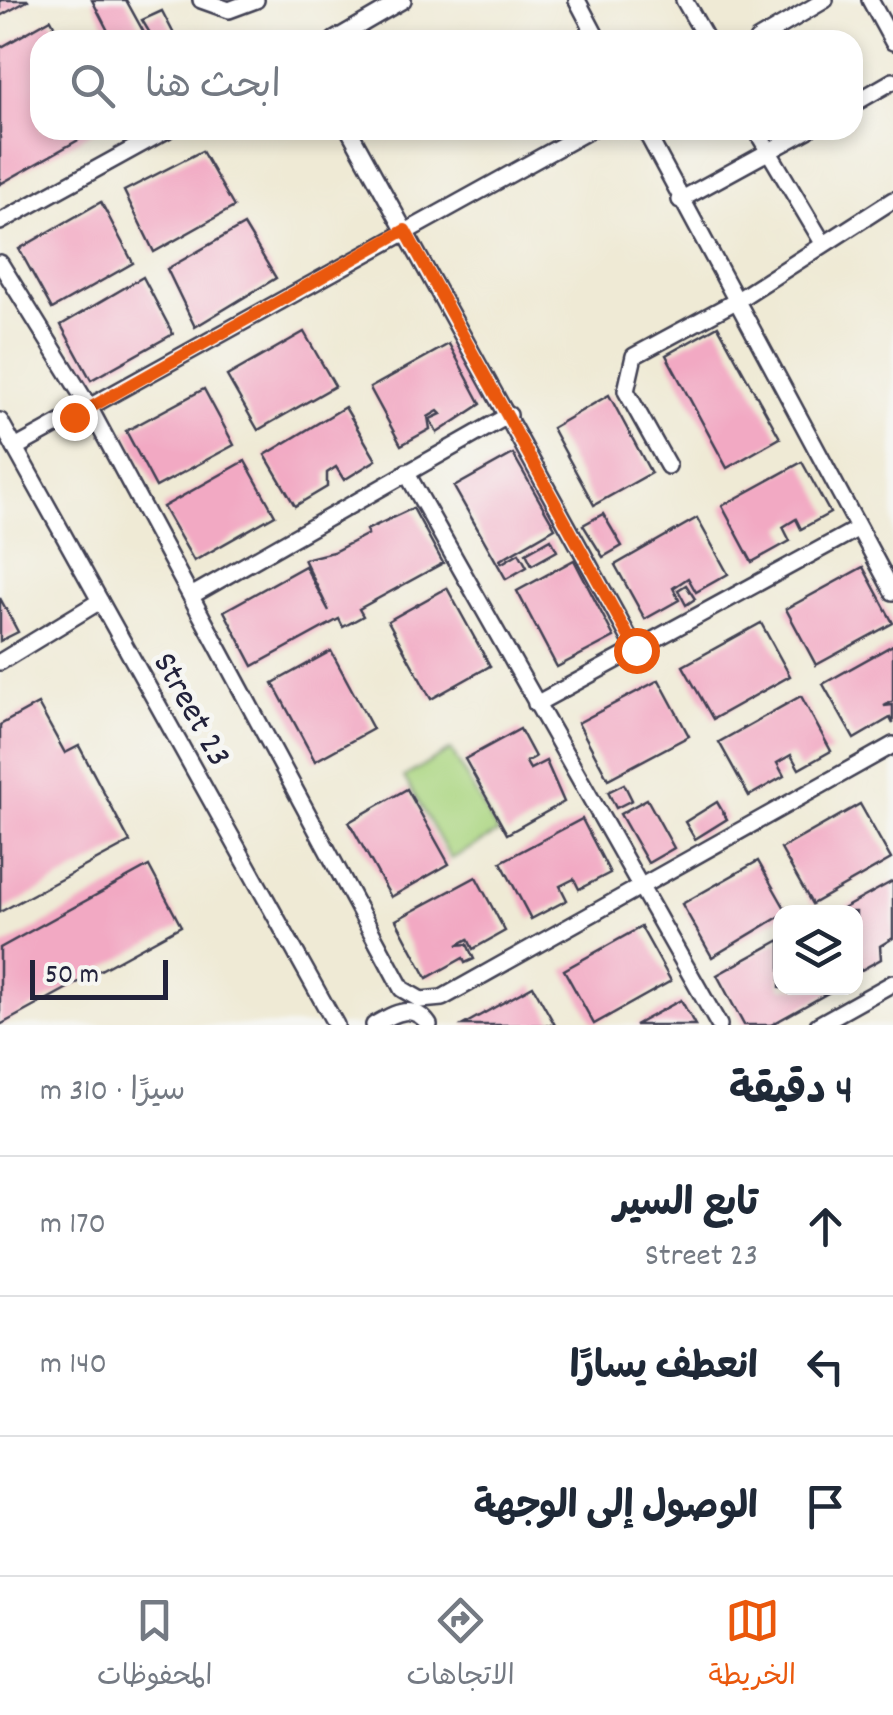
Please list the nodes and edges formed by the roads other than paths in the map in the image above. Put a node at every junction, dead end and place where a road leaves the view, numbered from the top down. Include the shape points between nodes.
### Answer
1 (201, 0) edge
2 (256, 0) edge
3 (404, 0) edge
4 (684, 0) edge
5 (825, 0) edge
6 (870, 0) edge
7 (580, 1) edge
8 (352, 30) edge
9 (593, 30) edge
10 (701, 30) edge
11 (774, 30) edge
12 (893, 42) edge
13 (893, 81) edge
14 (863, 98) edge
15 (150, 140) edge
16 (355, 140) edge
17 (572, 140) edge
18 (650, 140) edge
19 (761, 140) edge
20 (791, 140) edge
21 (768, 153) junction
22 (680, 200) junction
23 (893, 200) edge
24 (0, 222) edge
25 (405, 230) junction
26 (823, 243) junction
27 (0, 263) edge
28 (736, 300) junction
29 (89, 407) junction
30 (509, 415) junction
31 (0, 421) edge
32 (15, 448) junction
33 (668, 466) dead end
34 (406, 472) junction
35 (857, 528) junction
36 (893, 592) edge
37 (191, 596) junction
38 (100, 601) junction
39 (636, 650) junction
40 (0, 662) edge
41 (536, 704) junction
42 (893, 745) edge
43 (641, 888) junction
44 (893, 984) edge
45 (336, 1025) edge
46 (374, 1025) edge
47 (430, 1025) edge
48 (719, 1025) edge
49 (818, 1025) edge

1 - 2 street via 229,10
3 - 8 street
4 - 10 street
5 - 11 street
6 - 12 street
7 - 9 street
13 - 14 street
15 - 24 street
16 - 25 street
17 - 25 street
18 - 22 street
19 - 21 street
20 - 21 street
21 - 22 street
21 - 26 street
22 - 28 street
23 - 26 street
25 - 29 street
25 - 30 street
26 - 28 street
27 - 29 street
28 - 33 street via 634,356 628,366 626,391
28 - 35 street
29 - 32 street
29 - 37 street
30 - 34 street
30 - 39 street
31 - 32 street, Street 23
32 - 38 street, Street 23
34 - 37 street
34 - 41 street
35 - 36 street
35 - 39 street
37 - 43 street via 407,994 442,998
38 - 40 street
38 - 45 street, Street 23
39 - 41 street
41 - 43 street
42 - 43 street
43 - 48 street
44 - 49 street
46 - 47 street via 404,1010

